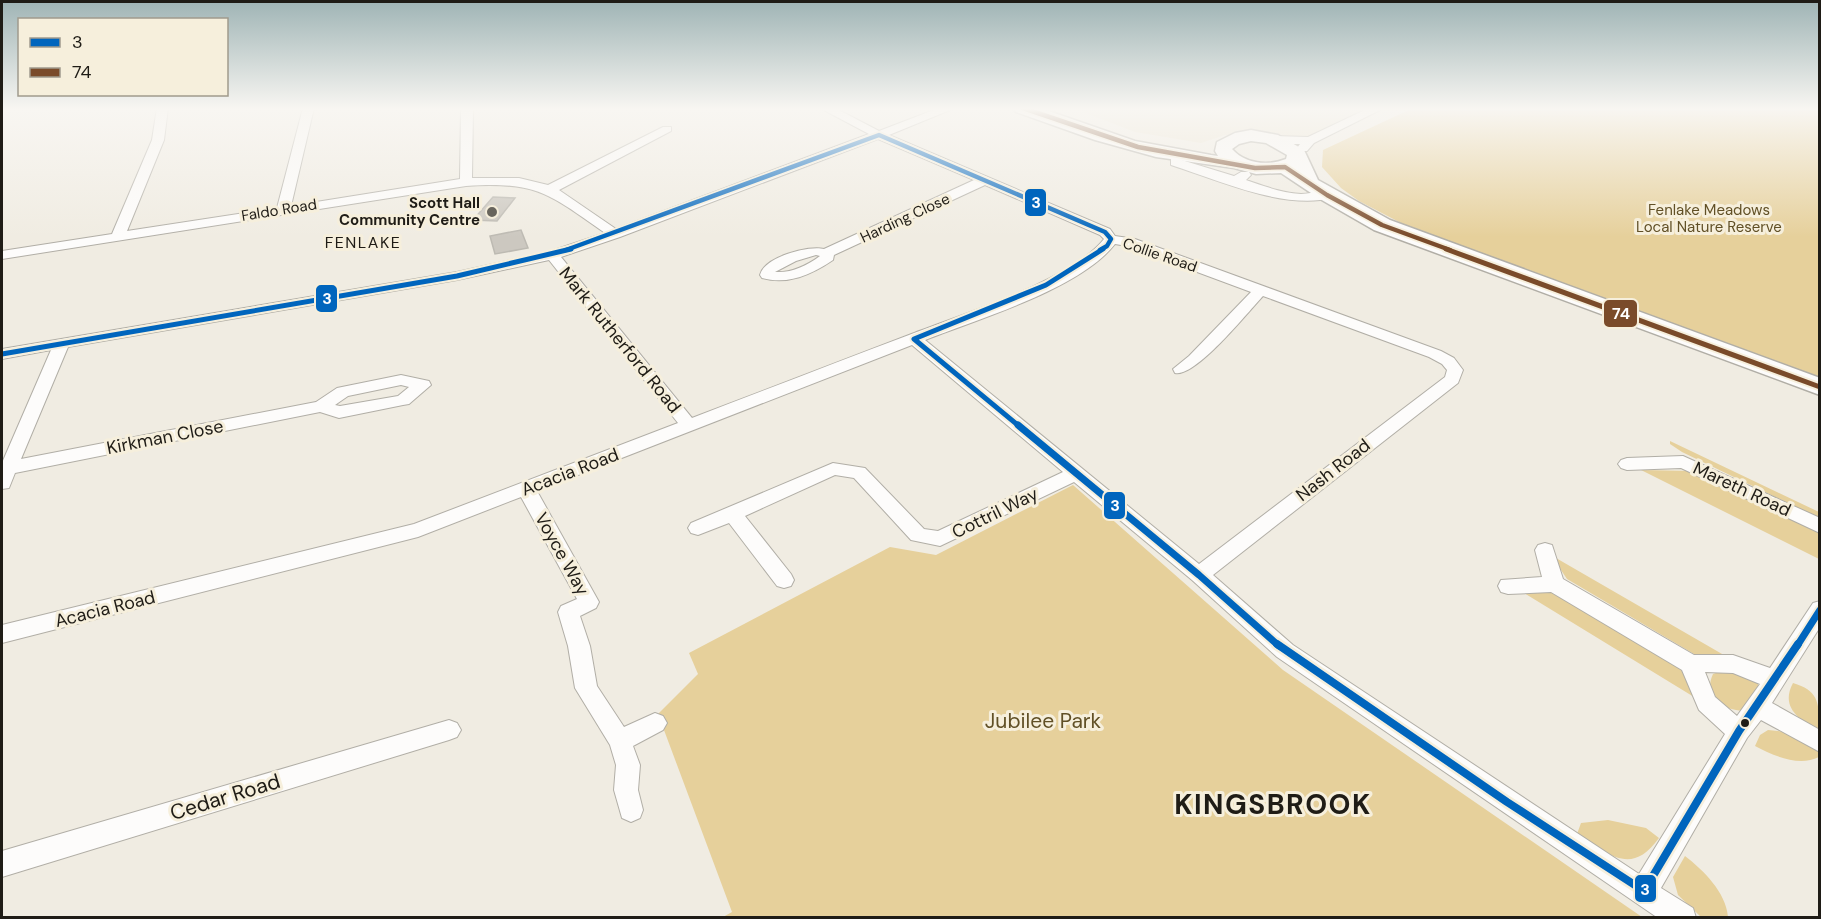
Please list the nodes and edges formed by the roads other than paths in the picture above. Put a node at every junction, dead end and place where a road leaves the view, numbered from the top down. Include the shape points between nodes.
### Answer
1 (153, 151) edge
2 (298, 151) edge
3 (466, 151) edge
4 (625, 151) edge
5 (837, 151) edge
6 (915, 151) edge
7 (1158, 151) edge
8 (1225, 151) edge
9 (1293, 151) edge
10 (1304, 151) edge
11 (1297, 155) junction
12 (1175, 162) dead end
13 (1240, 173) junction
14 (984, 181) junction
15 (466, 182) junction
16 (549, 190) junction
17 (1319, 190) junction
18 (284, 210) junction
19 (615, 234) junction
20 (118, 236) junction
21 (1111, 239) junction
22 (826, 253) dead end
23 (2, 255) edge
24 (552, 255) junction
25 (1261, 290) junction
26 (914, 339) junction
27 (62, 343) junction
28 (2, 354) edge
29 (1448, 361) joint
30 (1180, 369) dead end
31 (1820, 387) edge
32 (321, 406) junction
33 (689, 425) junction
34 (1627, 464) dead end
35 (1076, 474) junction
36 (5, 475) edge
37 (526, 489) junction
38 (733, 514) junction
39 (1820, 526) edge
40 (698, 528) dead end
41 (1545, 550) dead end
42 (1199, 575) junction
43 (784, 580) dead end
44 (1554, 584) junction
45 (1508, 586) dead end
46 (1820, 609) edge
47 (2, 634) edge
48 (1692, 664) junction
49 (1773, 680) junction
50 (1758, 706) junction
51 (655, 723) dead end
52 (449, 730) dead end
53 (1739, 731) junction
54 (620, 741) junction
55 (1820, 742) edge
56 (631, 810) dead end
57 (2, 864) edge
58 (1644, 891) junction
59 (1683, 918) edge

1 - 20 street
2 - 18 street
3 - 15 street
4 - 16 street
5 - 19 street
6 - 14 street, Collie Road
7 - 13 main road via 1222,163
8 - 13 main road
9 - 11 main road
10 - 11 street
11 - 13 main road
11 - 17 main road
12 - 13 street
13 - 17 street via 1293,199 1309,199
14 - 21 street, Collie Road via 1105,232
14 - 22 street, Harding Close
15 - 16 street, Faldo Road via 516,182
15 - 18 street, Faldo Road
16 - 19 street, Faldo Road
17 - 31 main road via 1414,238
18 - 20 street, Faldo Road
19 - 24 street
20 - 23 street, Faldo Road
21 - 25 street, Collie Road via 1130,242
21 - 26 street, Acacia Road via 1107,246 1046,285
24 - 27 street via 457,276
24 - 33 street, Mark Rutherford Road
25 - 29 street, Collie Road
25 - 30 street via 1195,359
26 - 33 street, Acacia Road
26 - 35 street
27 - 28 street
27 - 36 street
29 - 42 street, Nash Road via 1455,370 1452,379
32 - 32 street, Kirkman Close via 343,392 400,380 423,386 403,400 339,412
32 - 36 street, Kirkman Close
33 - 37 street, Acacia Road
34 - 39 street, Mareth Road via 1683,462
35 - 38 street, Cottril Way via 940,539 918,535 859,472 833,469
35 - 42 street
37 - 47 street, Acacia Road via 418,530
37 - 54 street, Voyce Way via 589,602 568,612 586,688
38 - 40 street, Cottril Way
38 - 43 street
41 - 44 street
42 - 58 street via 1285,651
44 - 45 street
44 - 48 street
46 - 49 street
48 - 49 street via 1740,664
48 - 53 street via 1708,708
49 - 50 street
50 - 53 street
50 - 55 street
51 - 54 street
52 - 57 street, Cedar Road
53 - 58 street
54 - 56 street, Voyce Way via 628,765 626,790
58 - 59 street

